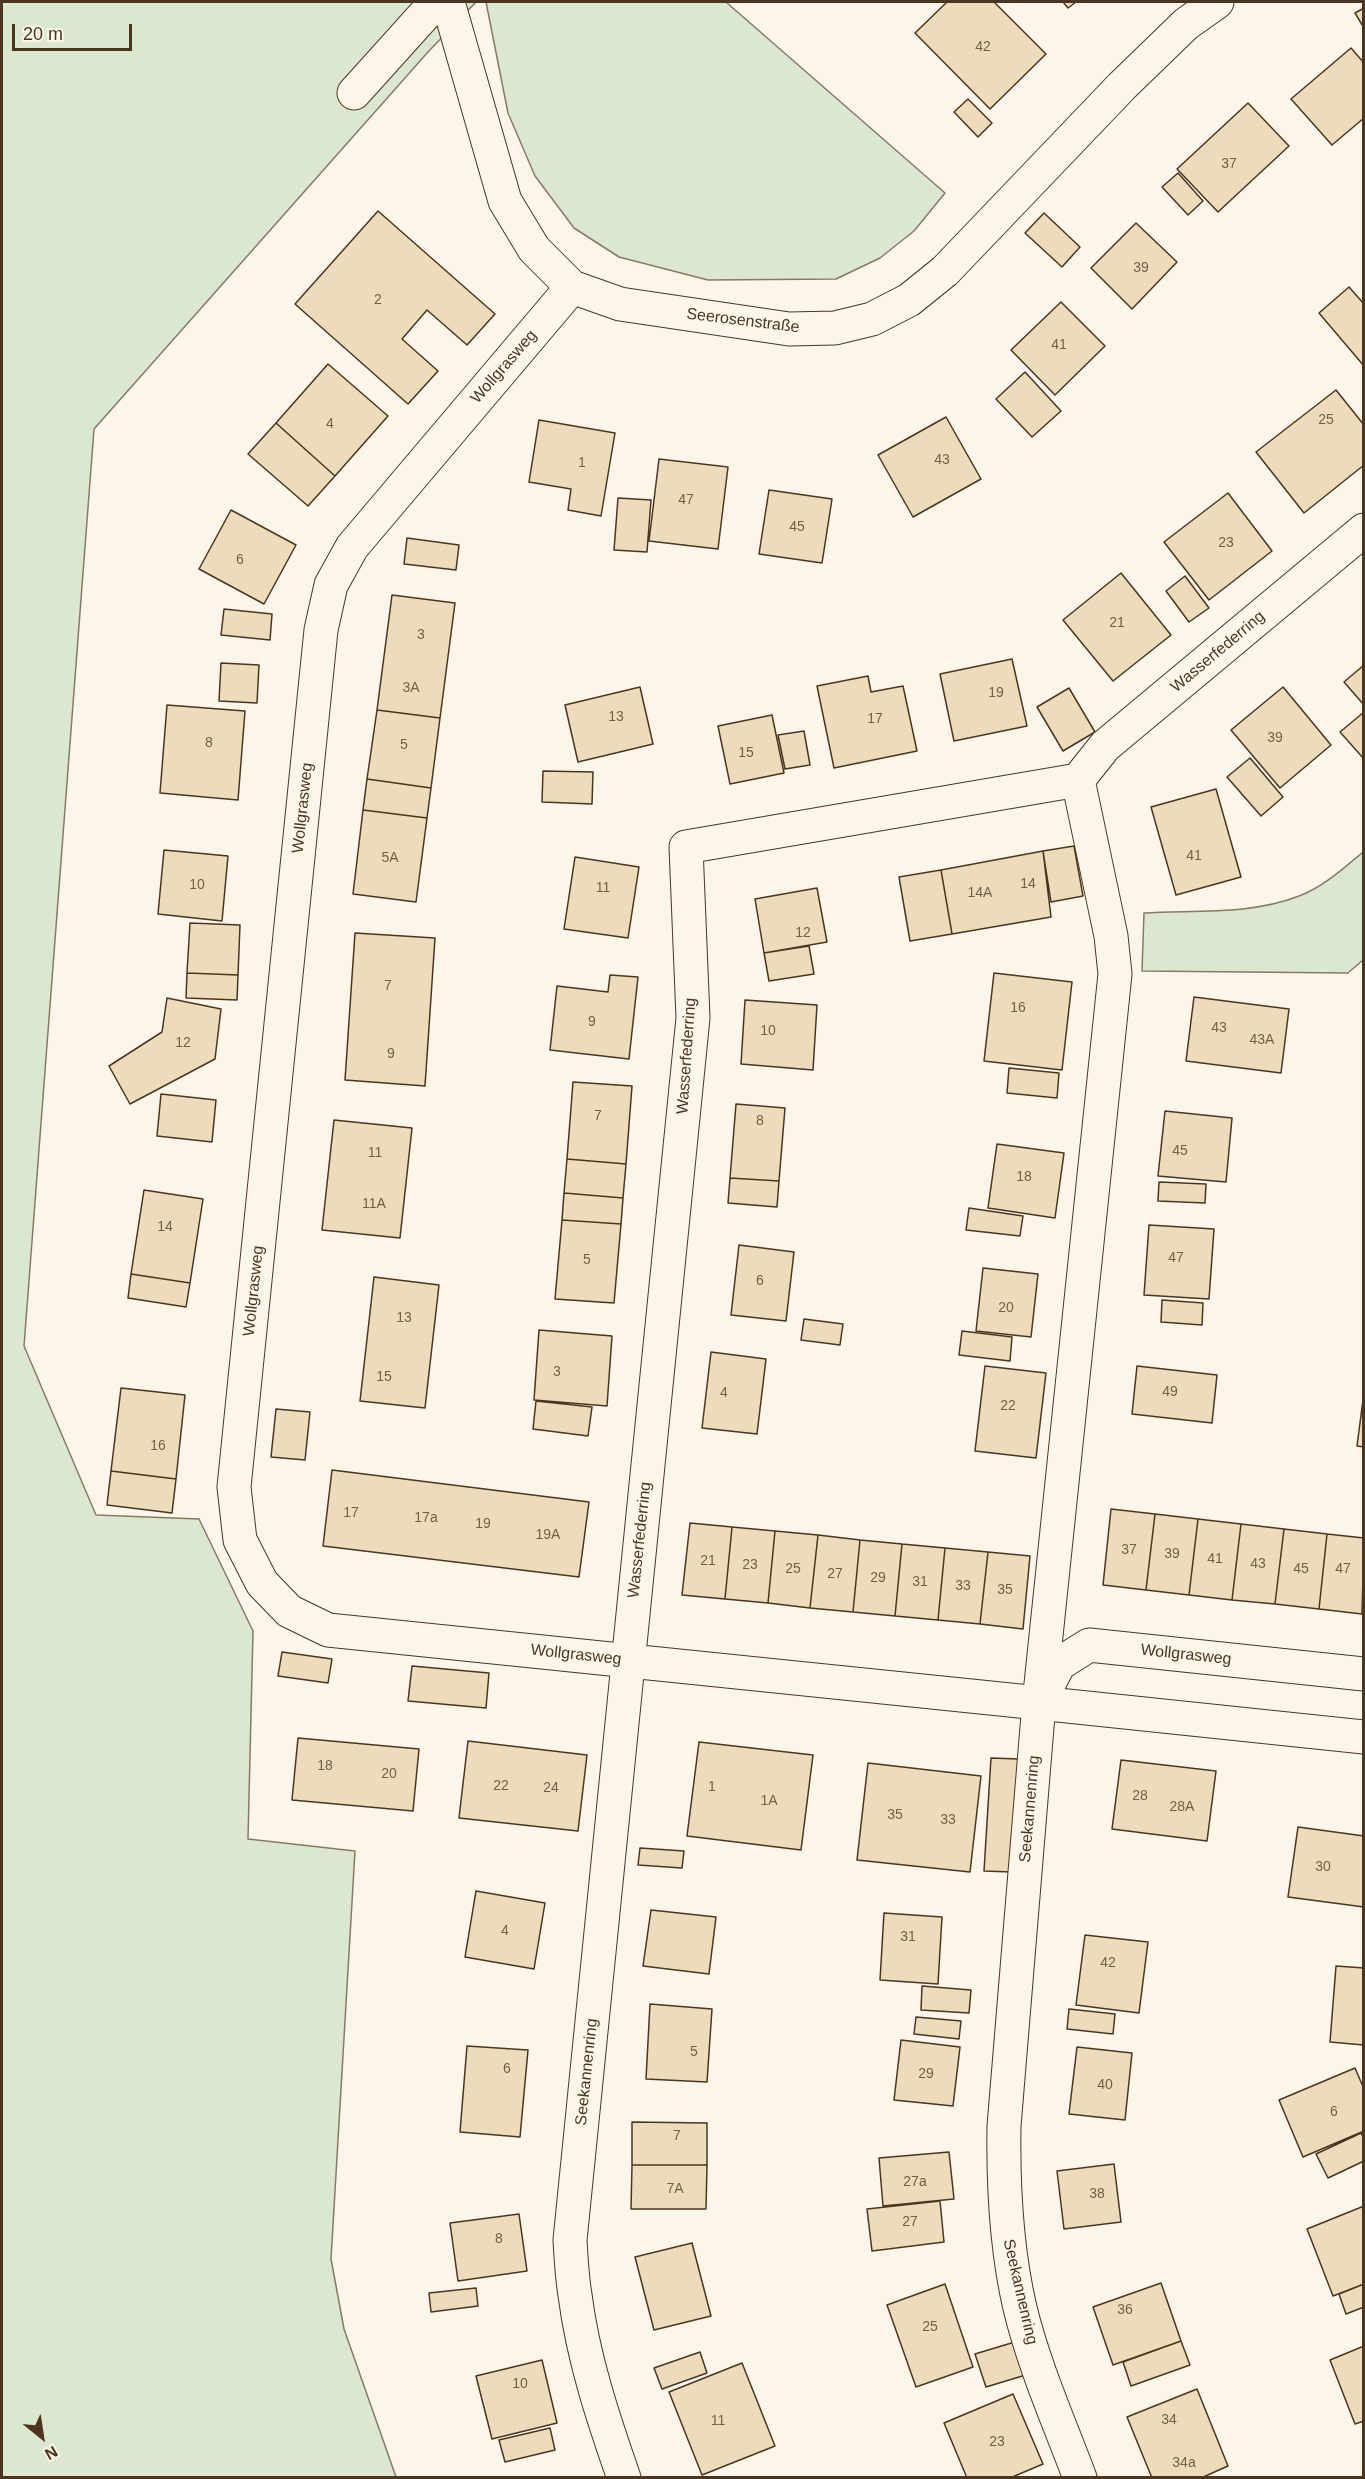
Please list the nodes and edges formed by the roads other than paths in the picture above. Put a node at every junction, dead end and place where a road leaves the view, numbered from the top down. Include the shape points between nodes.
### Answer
1 (436, 2) edge
2 (448, 2) edge
3 (1216, 2) edge
4 (354, 93) dead end
5 (572, 287) junction
6 (1364, 530) edge
7 (1078, 780) junction
8 (627, 1660) junction
9 (1364, 1674) edge
10 (1039, 1703) junction
11 (1364, 1737) edge
12 (624, 2478) edge
13 (1080, 2478) edge

1 - 4 street
2 - 5 street, Seerosenstraße via 505,201 534,249
3 - 5 street, Seerosenstraße via 1186,24 1122,86 945,271 909,300 872,319 835,328 789,329 621,304
5 - 8 street, Wollgrasweg via 352,547 331,585 321,630 234,1487 240,1540 262,1583 289,1611 328,1630
6 - 7 street, Wasserfederring via 1105,746
7 - 8 street, Wasserfederring via 686,847 693,1018
7 - 10 street via 1111,936 1115,974
8 - 10 street, Wollgrasweg
8 - 12 street, Seekannenring via 570,2240 574,2295 583,2341 603,2419
9 - 10 street, Wollgrasweg via 1089,1645 1059,1664
10 - 11 street, Wollgrasweg
10 - 13 street, Seekannenring via 1004,2126 1003,2181 1007,2236 1020,2309

